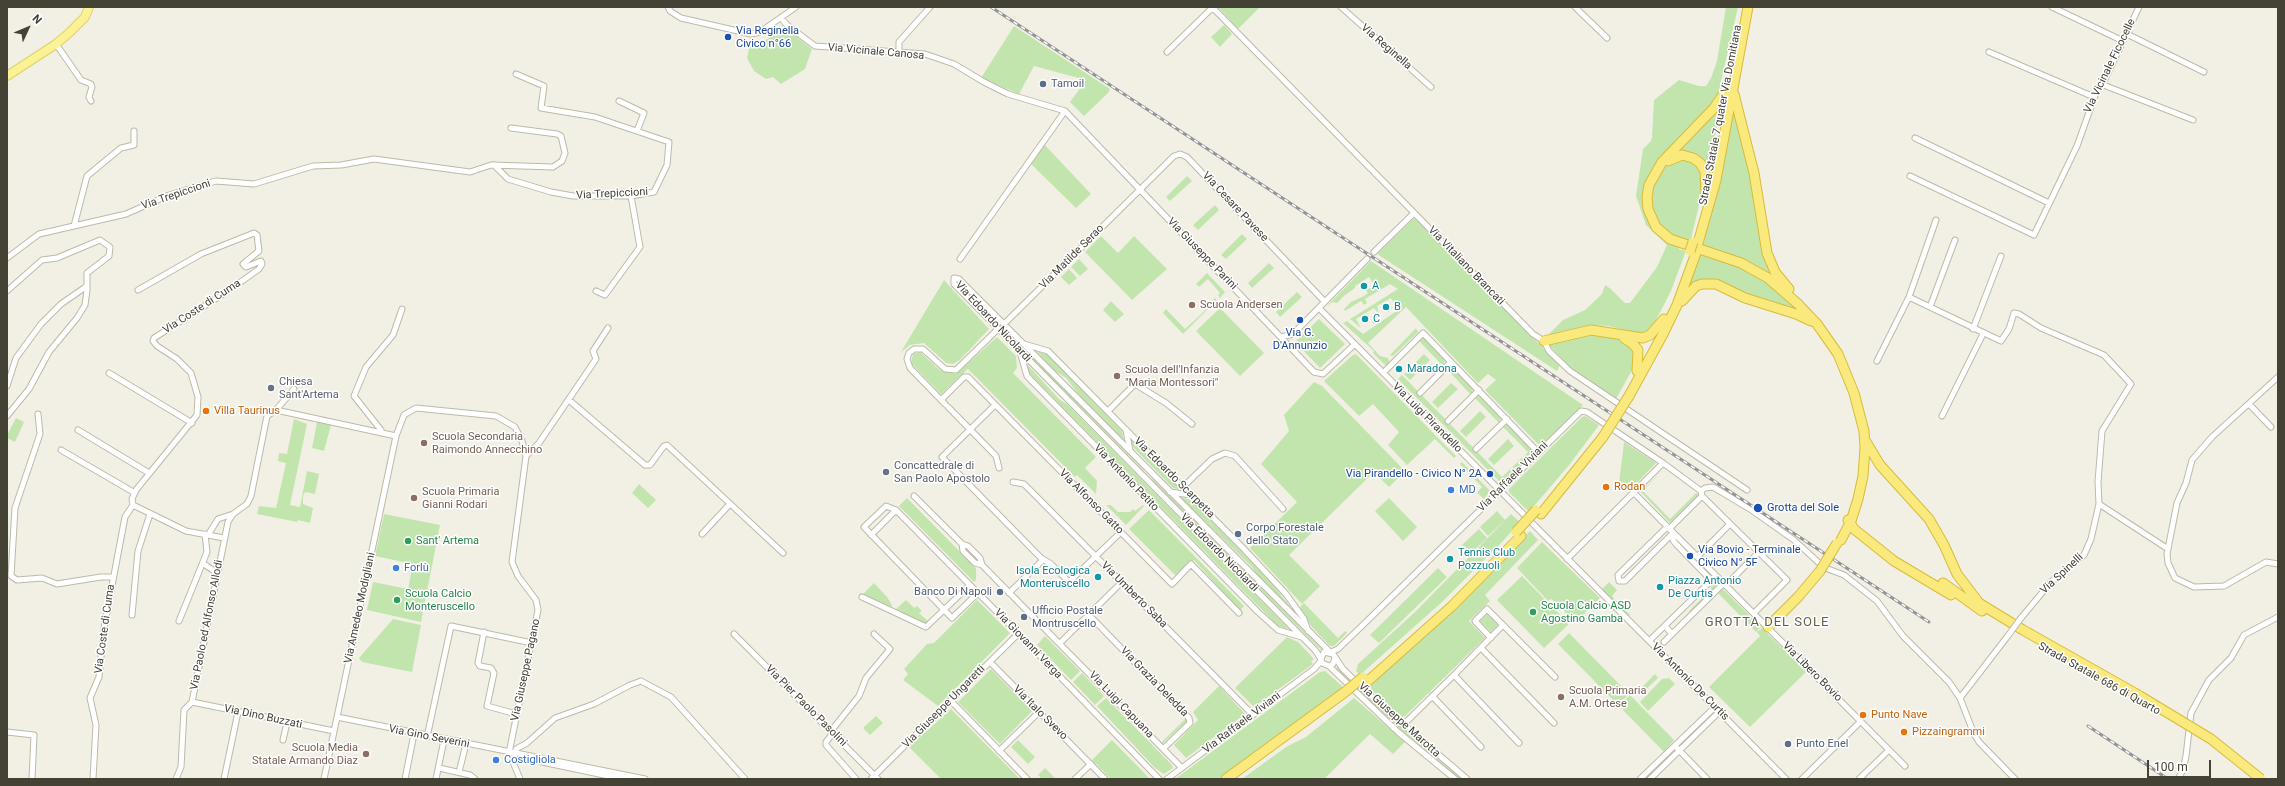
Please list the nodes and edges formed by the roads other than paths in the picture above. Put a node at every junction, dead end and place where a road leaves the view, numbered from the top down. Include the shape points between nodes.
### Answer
1 (89, 7) edge
2 (668, 7) edge
3 (796, 7) edge
4 (930, 7) edge
5 (1212, 7) edge
6 (1341, 7) edge
7 (1575, 7) edge
8 (1742, 7) edge
9 (1748, 7) edge
10 (2052, 7) edge
11 (2139, 7) edge
12 (781, 18) junction
13 (2127, 34) junction
14 (1607, 38) dead end
15 (2123, 41) junction
16 (56, 44) junction
17 (899, 51) junction
18 (1167, 52) dead end
19 (1989, 52) dead end
20 (2204, 72) dead end
21 (516, 74) dead end
22 (7, 76) edge
23 (2101, 84) junction
24 (1431, 87) dead end
25 (1730, 89) junction
26 (2094, 98) junction
27 (91, 101) dead end
28 (618, 101) dead end
29 (1065, 111) junction
30 (2193, 120) dead end
31 (511, 128) dead end
32 (134, 130) dead end
33 (637, 131) junction
34 (1915, 138) dead end
35 (494, 165) junction
36 (1658, 169) junction
37 (1910, 176) dead end
38 (1141, 190) junction
39 (1706, 194) junction
40 (631, 196) junction
41 (2049, 203) junction
42 (1414, 213) junction
43 (1936, 220) dead end
44 (74, 226) junction
45 (1955, 240) dead end
46 (1696, 242) junction
47 (1374, 252) dead end
48 (1693, 252) junction
49 (2001, 256) dead end
50 (7, 258) edge
51 (1367, 259) dead end
52 (960, 260) dead end
53 (87, 286) junction
54 (138, 290) dead end
55 (7, 291) edge
56 (596, 291) dead end
57 (1909, 297) junction
58 (1324, 301) junction
59 (1798, 304) junction
60 (1677, 305) junction
61 (1930, 307) junction
62 (402, 309) dead end
63 (1320, 309) junction
64 (1664, 319) junction
65 (1004, 324) junction
66 (1817, 324) junction
67 (608, 328) dead end
68 (998, 329) junction
69 (1973, 329) junction
70 (1293, 334) junction
71 (1983, 334) junction
72 (1280, 336) junction
73 (1622, 336) junction
74 (1544, 341) junction
75 (1023, 343) junction
76 (1354, 344) junction
77 (1292, 348) junction
78 (1020, 352) junction
79 (1877, 361) dead end
80 (1451, 362) junction
81 (1638, 371) junction
82 (109, 373) dead end
83 (1383, 373) junction
84 (2278, 377) edge
85 (7, 386) edge
86 (294, 389) dead end
87 (1479, 390) junction
88 (1420, 392) dead end
89 (1627, 395) junction
90 (569, 400) junction
91 (2249, 404) junction
92 (995, 405) junction
93 (948, 407) junction
94 (276, 410) junction
95 (1108, 411) junction
96 (38, 414) dead end
97 (7, 416) edge
98 (1942, 416) dead end
99 (1507, 419) junction
100 (1448, 421) dead end
101 (192, 423) junction
102 (1192, 424) dead end
103 (1861, 424) junction
104 (2271, 426) dead end
105 (78, 430) dead end
106 (970, 430) junction
107 (1126, 430) junction
108 (381, 433) junction
109 (396, 436) junction
110 (1864, 439) junction
111 (1476, 449) dead end
112 (61, 450) dead end
113 (1130, 452) junction
114 (1538, 452) junction
115 (526, 456) junction
116 (1663, 463) junction
117 (1880, 465) junction
118 (999, 468) dead end
119 (1862, 468) junction
120 (149, 473) junction
121 (1151, 473) junction
122 (1145, 478) junction
123 (1013, 482) dead end
124 (1183, 487) junction
125 (1747, 490) dead end
126 (1499, 491) junction
127 (1170, 492) junction
128 (134, 493) junction
129 (1634, 493) junction
130 (1702, 493) junction
131 (1191, 495) junction
132 (914, 496) dead end
133 (730, 504) junction
134 (2099, 504) junction
135 (133, 505) junction
136 (1283, 509) dead end
137 (896, 510) junction
138 (150, 514) junction
139 (233, 514) junction
140 (221, 516) junction
141 (1849, 520) junction
142 (228, 522) junction
143 (1730, 524) junction
144 (1668, 528) junction
145 (1121, 532) junction
146 (1858, 532) junction
147 (1674, 533) junction
148 (206, 534) junction
149 (702, 534) dead end
150 (871, 535) junction
151 (224, 541) junction
152 (1839, 542) junction
153 (2166, 548) junction
154 (1759, 552) junction
155 (783, 553) dead end
156 (1096, 557) junction
157 (1697, 557) junction
158 (1567, 559) junction
159 (1635, 559) junction
160 (1043, 560) junction
161 (204, 564) junction
162 (2278, 564) edge
163 (1641, 565) junction
164 (217, 573) junction
165 (1716, 576) junction
166 (112, 578) junction
167 (1711, 580) junction
168 (1122, 582) junction
169 (1943, 582) dead end
170 (1725, 584) junction
171 (970, 585) junction
172 (978, 593) junction
173 (1009, 593) junction
174 (862, 597) dead end
175 (1978, 605) junction
176 (1683, 608) junction
177 (944, 610) junction
178 (1239, 613) dead end
179 (1754, 614) junction
180 (132, 615) dead end
181 (1089, 615) junction
182 (1691, 616) junction
183 (2278, 617) edge
184 (179, 620) dead end
185 (1503, 625) junction
186 (1665, 626) junction
187 (1768, 627) junction
188 (484, 632) junction
189 (1308, 632) junction
190 (734, 634) dead end
191 (874, 634) dead end
192 (1018, 634) junction
193 (1672, 634) junction
194 (1302, 637) junction
195 (1491, 638) junction
196 (1650, 641) junction
197 (1664, 642) dead end
198 (532, 643) junction
199 (1060, 643) junction
200 (1481, 648) junction
201 (1333, 654) junction
202 (990, 662) junction
203 (1324, 663) junction
204 (1454, 675) junction
205 (1554, 677) dead end
206 (1347, 694) junction
207 (1432, 696) junction
208 (1960, 698) junction
209 (2138, 699) junction
210 (950, 701) junction
211 (192, 702) junction
212 (1714, 707) junction
213 (238, 712) junction
214 (1039, 712) junction
215 (1719, 712) junction
216 (516, 714) junction
217 (1253, 715) junction
218 (337, 717) junction
219 (1861, 721) junction
220 (287, 723) junction
221 (1554, 723) dead end
222 (1403, 725) junction
223 (334, 731) junction
224 (7, 732) edge
225 (832, 732) junction
226 (414, 734) junction
227 (427, 737) junction
228 (284, 740) dead end
229 (444, 740) junction
230 (1520, 742) dead end
231 (527, 743) junction
232 (466, 744) junction
233 (1675, 746) junction
234 (1481, 747) dead end
235 (1163, 748) junction
236 (1889, 750) junction
237 (999, 751) junction
238 (1679, 751) junction
239 (508, 753) junction
240 (514, 754) junction
241 (524, 755) junction
242 (1091, 764) junction
243 (1905, 766) dead end
244 (438, 768) junction
245 (1182, 768) junction
246 (1648, 771) junction
247 (459, 772) junction
248 (738, 776) edge
249 (2179, 777) edge
250 (874, 778) edge
251 (1652, 778) edge
252 (32, 779) edge
253 (93, 779) edge
254 (176, 779) edge
255 (224, 779) edge
256 (324, 779) edge
257 (405, 779) edge
258 (436, 779) edge
259 (475, 779) edge
260 (520, 779) edge
261 (623, 779) edge
262 (645, 779) edge
263 (745, 779) edge
264 (856, 779) edge
265 (1027, 779) edge
266 (1076, 779) edge
267 (1105, 779) edge
268 (1159, 779) edge
269 (1167, 779) edge
270 (1226, 779) edge
271 (1236, 779) edge
272 (1455, 779) edge
273 (1468, 779) edge
274 (1640, 779) edge
275 (1707, 779) edge
276 (1786, 779) edge
277 (1802, 779) edge
278 (1859, 779) edge
279 (2016, 779) edge
280 (2253, 779) edge
281 (2261, 779) edge

1 - 16 main road via 85,17
2 - 12 street via 681,18 751,34 760,32
3 - 12 street
4 - 17 street via 900,42
5 - 18 street
5 - 42 street, Via Vitaliano Brancati
6 - 24 street, Via Reginella
7 - 14 street
8 - 25 highway, Strada Statale 7 quater Via Domitiana
9 - 25 highway, Strada Statale 7 quater Via Domitiana
10 - 15 street
11 - 13 street, Via Vicinale Ficocelle
12 - 17 street, Via Vicinale Canosa via 815,46
13 - 15 street, Via Vicinale Ficocelle
13 - 20 street
15 - 23 street, Via Vicinale Ficocelle
16 - 22 main road
16 - 27 street via 82,80 91,84
17 - 29 street, Via Vicinale Canosa via 951,62 1000,91
19 - 26 street
21 - 33 street, Via Trepiccioni via 544,86 541,108 595,117
23 - 26 street, Via Vicinale Ficocelle
23 - 30 street
25 - 36 highway
25 - 39 highway, Strada Statale 7 quater Via Domitiana
25 - 46 highway, Strada Statale 7 quater Via Domitiana via 1716,180
25 - 59 highway via 1754,173 1767,253 1775,272
26 - 41 street, Via Vicinale Ficocelle via 2077,146
28 - 33 street via 644,113
29 - 38 street, Via Giuseppe Parini
29 - 52 street
31 - 35 street, Via Trepiccioni via 558,134 561,136 564,157 553,167
32 - 44 street via 134,145 121,148 87,176
33 - 40 street, Via Trepiccioni via 669,142 667,165 654,192
34 - 41 street
35 - 40 street, Via Trepiccioni via 508,179 551,192 573,196
35 - 44 street, Via Trepiccioni via 470,172 374,159 342,165 312,166 254,184 216,181 169,195 126,214
36 - 39 highway via 1677,155 1693,158 1705,171
36 - 59 highway via 1649,185 1647,197 1650,214 1660,231 1679,243 1741,263 1768,278
37 - 41 street, Via Vicinale Ficocelle via 2034,236
38 - 58 street, Via Cesare Pavese via 1174,156 1184,155
38 - 65 street, Via Matilde Serao
38 - 72 street, Via Giuseppe Parini
39 - 46 highway, Strada Statale 7 quater Via Domitiana
40 - 56 street via 640,247 605,295
42 - 47 street
42 - 74 street, Via Vitaliano Brancati via 1533,334
43 - 57 street
44 - 50 street, Via Trepiccioni via 39,234
45 - 61 street
46 - 48 highway, Strada Statale 7 quater Via Domitiana, bridge
48 - 60 highway, Strada Statale 7 quater Via Domitiana
48 - 64 highway, Strada Statale 7 quater Via Domitiana
49 - 69 street
51 - 58 street
53 - 55 street via 89,269 111,252 110,247 100,240 58,258 42,260
53 - 85 street via 61,304 41,324 16,358
53 - 97 street via 85,304 77,318 49,352 29,389
54 - 101 street, Via Coste di Cuma via 201,254 254,233 257,235 259,251 243,264 246,267 261,261 259,269 154,338 157,346 177,359 192,376 198,406
57 - 61 street
57 - 79 street
58 - 63 street
59 - 66 highway
60 - 66 highway via 1691,289 1702,284 1716,284 1757,303 1796,314
60 - 89 highway, Strada Statale 7 quater Via Domitiana via 1648,365
61 - 69 street
62 - 108 street via 393,335 366,367 354,396
63 - 70 street
63 - 76 street, Via Luigi Pirandello
64 - 73 highway via 1654,332 1646,337
64 - 81 highway, Strada Statale 7 quater Via Domitiana
65 - 68 street, Via Edoardo Nicolardi via 959,279 954,278 954,284
65 - 75 street, Via Edoardo Nicolardi
66 - 103 highway via 1835,349 1850,379
67 - 90 street via 593,351 596,359
68 - 78 street, Via Edoardo Nicolardi
68 - 93 street via 956,370 945,369 922,349 914,349 909,353 907,359 910,368
69 - 71 street
70 - 72 street
70 - 77 street
71 - 98 street
71 - 134 street, Via Spinelli via 2001,341 2009,329 2014,313 2019,314 2041,328 2104,355 2131,384 2102,431
72 - 77 street, Via Giuseppe Parini
73 - 74 highway via 1603,330 1591,330
73 - 81 highway via 1638,350
74 - 125 street, Via Vitaliano Brancati via 1549,351 1577,376
75 - 95 street, Via Edoardo Scarpetta via 1048,350
75 - 113 street, Via Edoardo Nicolardi
76 - 77 street, Via Giuseppe Parini via 1320,374 1314,372
76 - 83 street, Via Luigi Pirandello
78 - 122 street, Via Edoardo Nicolardi
78 - 194 street, Via Antonio Petito via 1027,376 1258,612 1278,630
80 - 83 street via 1423,333
80 - 87 street
80 - 88 street
81 - 89 highway, Strada Statale 7 quater Via Domitiana
82 - 101 street
83 - 126 street, Via Luigi Pirandello
84 - 91 street
86 - 94 street, Via Paolo ed Alfonso Allodi
87 - 99 street
87 - 100 street
89 - 206 highway, Strada Statale 7 quater Via Domitiana, bridge via 1600,435 1518,534
90 - 115 street via 539,443
90 - 133 street via 645,465 650,465 667,445
91 - 104 street
91 - 153 street via 2192,460 2177,503
92 - 93 street, Via Alfonso Gatto via 967,377
92 - 106 street
92 - 145 street, Via Alfonso Gatto
93 - 106 street
94 - 108 street
94 - 139 street, Via Paolo ed Alfonso Allodi via 267,416 249,501
95 - 102 street via 1135,384 1166,403
95 - 107 street, Via Edoardo Scarpetta
96 - 166 street via 40,434 15,508 12,576 17,580 42,578 58,584 101,577
99 - 111 street
99 - 114 street
101 - 120 street, Via Coste di Cuma
103 - 110 highway
103 - 119 highway
105 - 120 street
106 - 118 street via 996,456
106 - 160 street via 942,457
107 - 113 street
107 - 124 street, Via Edoardo Scarpetta
108 - 109 street
109 - 115 street, Via Giuseppe Pagano via 408,411 416,408 496,416 515,427
109 - 218 street, Via Amedeo Modigliani
110 - 117 highway
110 - 119 highway
112 - 128 street
113 - 121 street, Via Edoardo Nicolardi
114 - 116 street, Via Raffaele Viviani via 1583,410
114 - 126 street, Via Raffaele Viviani
115 - 198 street, Via Giuseppe Pagano via 512,562 515,572 538,606
116 - 129 street
116 - 130 street, Via Raffaele Viviani
117 - 119 highway via 1870,462
117 - 175 highway via 1928,519 1944,545 1957,574
119 - 141 highway
120 - 128 street, Via Coste di Cuma
121 - 122 street
121 - 127 street, Via Edoardo Nicolardi
122 - 194 street, Via Edoardo Nicolardi
123 - 156 street, Via Umberto Saba via 1024,484
124 - 131 street, Via Edoardo Scarpetta
124 - 136 street via 1212,459 1225,453 1235,456
126 - 158 street, Via Luigi Pirandello
126 - 201 street, Via Raffaele Viviani
127 - 131 street
127 - 189 street, Via Edoardo Nicolardi
128 - 135 street, Via Coste di Cuma
129 - 144 street, Via Libero Bovio
129 - 158 street
130 - 143 street, Via Raffaele Viviani
130 - 144 street
130 - 208 street via 1711,487 1717,489 1775,526 1828,569 1844,575 1865,590
131 - 189 street, Via Edoardo Scarpetta via 1276,582 1304,619
132 - 173 street, Via Luigi Capuana via 962,544 968,546 980,558 982,565
133 - 149 street
133 - 155 street
134 - 153 street
134 - 208 street, Via Spinelli, bridge via 2095,528 2084,555 2051,582
135 - 138 street
135 - 166 street, Via Coste di Cuma via 125,517
137 - 150 street
137 - 150 street via 886,506 864,526
137 - 171 street, Via Giovanni Verga
138 - 148 street via 186,531
138 - 180 street via 138,551
139 - 140 street, Via Paolo ed Alfonso Allodi
139 - 142 street, Via Paolo ed Alfonso Allodi
140 - 142 street
140 - 148 street
141 - 146 highway
141 - 152 highway
142 - 151 street, Via Paolo ed Alfonso Allodi
143 - 154 street, Via Raffaele Viviani
143 - 157 street
144 - 147 street, Via Libero Bovio
144 - 159 street
145 - 156 street
145 - 178 street, Via Alfonso Gatto via 1172,584 1191,564
146 - 152 highway via 1850,533
146 - 175 highway via 1900,565 1968,605
147 - 157 street, Via Libero Bovio
147 - 163 street
147 - 167 street via 1673,540 1676,544
148 - 151 street
148 - 161 street via 207,552
150 - 177 street
151 - 164 street, Via Paolo ed Alfonso Allodi
152 - 187 highway, bridge via 1820,571
153 - 162 street via 2168,563 2175,578 2194,588 2224,586 2266,562
154 - 170 street
154 - 179 street, Via Raffaele Viviani via 1787,580
156 - 160 street via 1069,582 1051,564
156 - 168 street, Via Umberto Saba
157 - 165 street, Via Libero Bovio
158 - 196 street, Via Antonio De Curtis
159 - 163 street
159 - 163 street via 1618,575 1619,581 1623,582
160 - 173 street
161 - 164 street
161 - 184 street
164 - 211 street, Via Paolo ed Alfonso Allodi
165 - 167 street
165 - 170 street, Via Libero Bovio
166 - 253 street, Via Coste di Cuma via 99,677 90,698 96,725
167 - 176 street
168 - 181 street
168 - 217 street, Via Umberto Saba
169 - 175 highway, Strada Statale 686 di Quarto
170 - 179 street, Via Libero Bovio
170 - 182 street
171 - 172 street, Via Giovanni Verga
171 - 177 street
172 - 177 street via 952,618
172 - 192 street, Via Giovanni Verga
173 - 199 street, Via Luigi Capuana
174 - 177 street via 926,627
175 - 209 highway, Strada Statale 686 di Quarto via 2029,641
176 - 182 street
176 - 186 street
179 - 187 street, Via Libero Bovio
181 - 199 street
181 - 235 street, Via Grazia Deledda via 1190,718 1190,723
182 - 193 street
183 - 249 street via 2244,635 2231,658 2209,680 2190,713 2186,756
185 - 195 street
185 - 195 street via 1487,610 1475,621
185 - 205 street
186 - 193 street
186 - 196 street
187 - 219 street, Via Libero Bovio
188 - 198 street
188 - 216 street via 478,663 480,666 491,668 494,673 487,706
188 - 227 street via 454,626 449,629
189 - 201 street, Via Edoardo Nicolardi
190 - 225 street, Via Pier Paolo Pasolini
191 - 225 street via 890,649 866,678 859,696
192 - 202 street, Via Giuseppe Ungaretti
192 - 268 street, Via Giovanni Verga
193 - 197 street
194 - 203 street, Via Edoardo Nicolardi
195 - 200 street
196 - 212 street, Via Antonio De Curtis
198 - 216 street, Via Giuseppe Pagano
199 - 235 street, Via Luigi Capuana
200 - 204 street
200 - 221 street
201 - 203 street via 1334,662
201 - 203 street via 1324,652
201 - 222 street, Via Giuseppe Marotta via 1343,669
202 - 210 street, Via Giuseppe Ungaretti
202 - 214 street, Via Italo Svevo
203 - 217 street, Via Raffaele Viviani
203 - 272 street, Via Giuseppe Marotta via 1398,732
204 - 207 street
204 - 230 street
206 - 270 highway, Strada Statale 7 quater Via Domitiana
206 - 271 highway, Strada Statale 7 quater Via Domitiana
207 - 222 street
207 - 234 street
208 - 279 street via 1974,734
209 - 280 highway, Strada Statale 686 di Quarto via 2205,740
209 - 281 highway, Strada Statale 686 di Quarto, bridge via 2212,739
210 - 237 street
210 - 250 street, Via Giuseppe Ungaretti
211 - 213 street, Via Dino Buzzati
211 - 254 street, Via Paolo ed Alfonso Allodi via 184,710 181,767
212 - 215 street, Via Antonio De Curtis
212 - 233 street
213 - 220 street, Via Dino Buzzati
213 - 255 street
214 - 237 street
214 - 242 street, Via Italo Svevo
215 - 238 street
215 - 276 street, Via Antonio De Curtis
216 - 239 street, Via Giuseppe Pagano
217 - 245 street, Via Raffaele Viviani
218 - 223 street, Via Amedeo Modigliani
218 - 226 street, Via Gino Severini
219 - 236 street, Via Libero Bovio
219 - 277 street
220 - 223 street, Via Dino Buzzati
220 - 228 street
222 - 273 street, Via Giuseppe Marotta
223 - 256 street, Via Amedeo Modigliani
224 - 252 street via 34,735
225 - 250 street, Via Pier Paolo Pasolini
225 - 264 street via 826,745
226 - 227 street, Via Gino Severini
226 - 257 street
227 - 229 street, Via Gino Severini
229 - 232 street, Via Gino Severini
229 - 244 street
231 - 240 street via 516,749
231 - 241 street
231 - 248 street via 555,718 600,702 642,681 671,697
232 - 239 street, Via Gino Severini
232 - 247 street
233 - 238 street
233 - 246 street
235 - 245 street, Via Luigi Capuana
236 - 243 street, Via Libero Bovio
236 - 278 street
237 - 265 street
238 - 251 street
238 - 275 street
239 - 240 street, Via Gino Severini
240 - 241 street, Via Gino Severini
240 - 260 street via 513,762
241 - 261 street, Via Gino Severini via 528,759
241 - 262 street, Via Gino Severini
242 - 266 street
242 - 267 street, Via Italo Svevo
244 - 247 street
244 - 258 street
245 - 269 street, Via Raffaele Viviani
246 - 251 street
246 - 274 street
247 - 259 street
248 - 263 street

